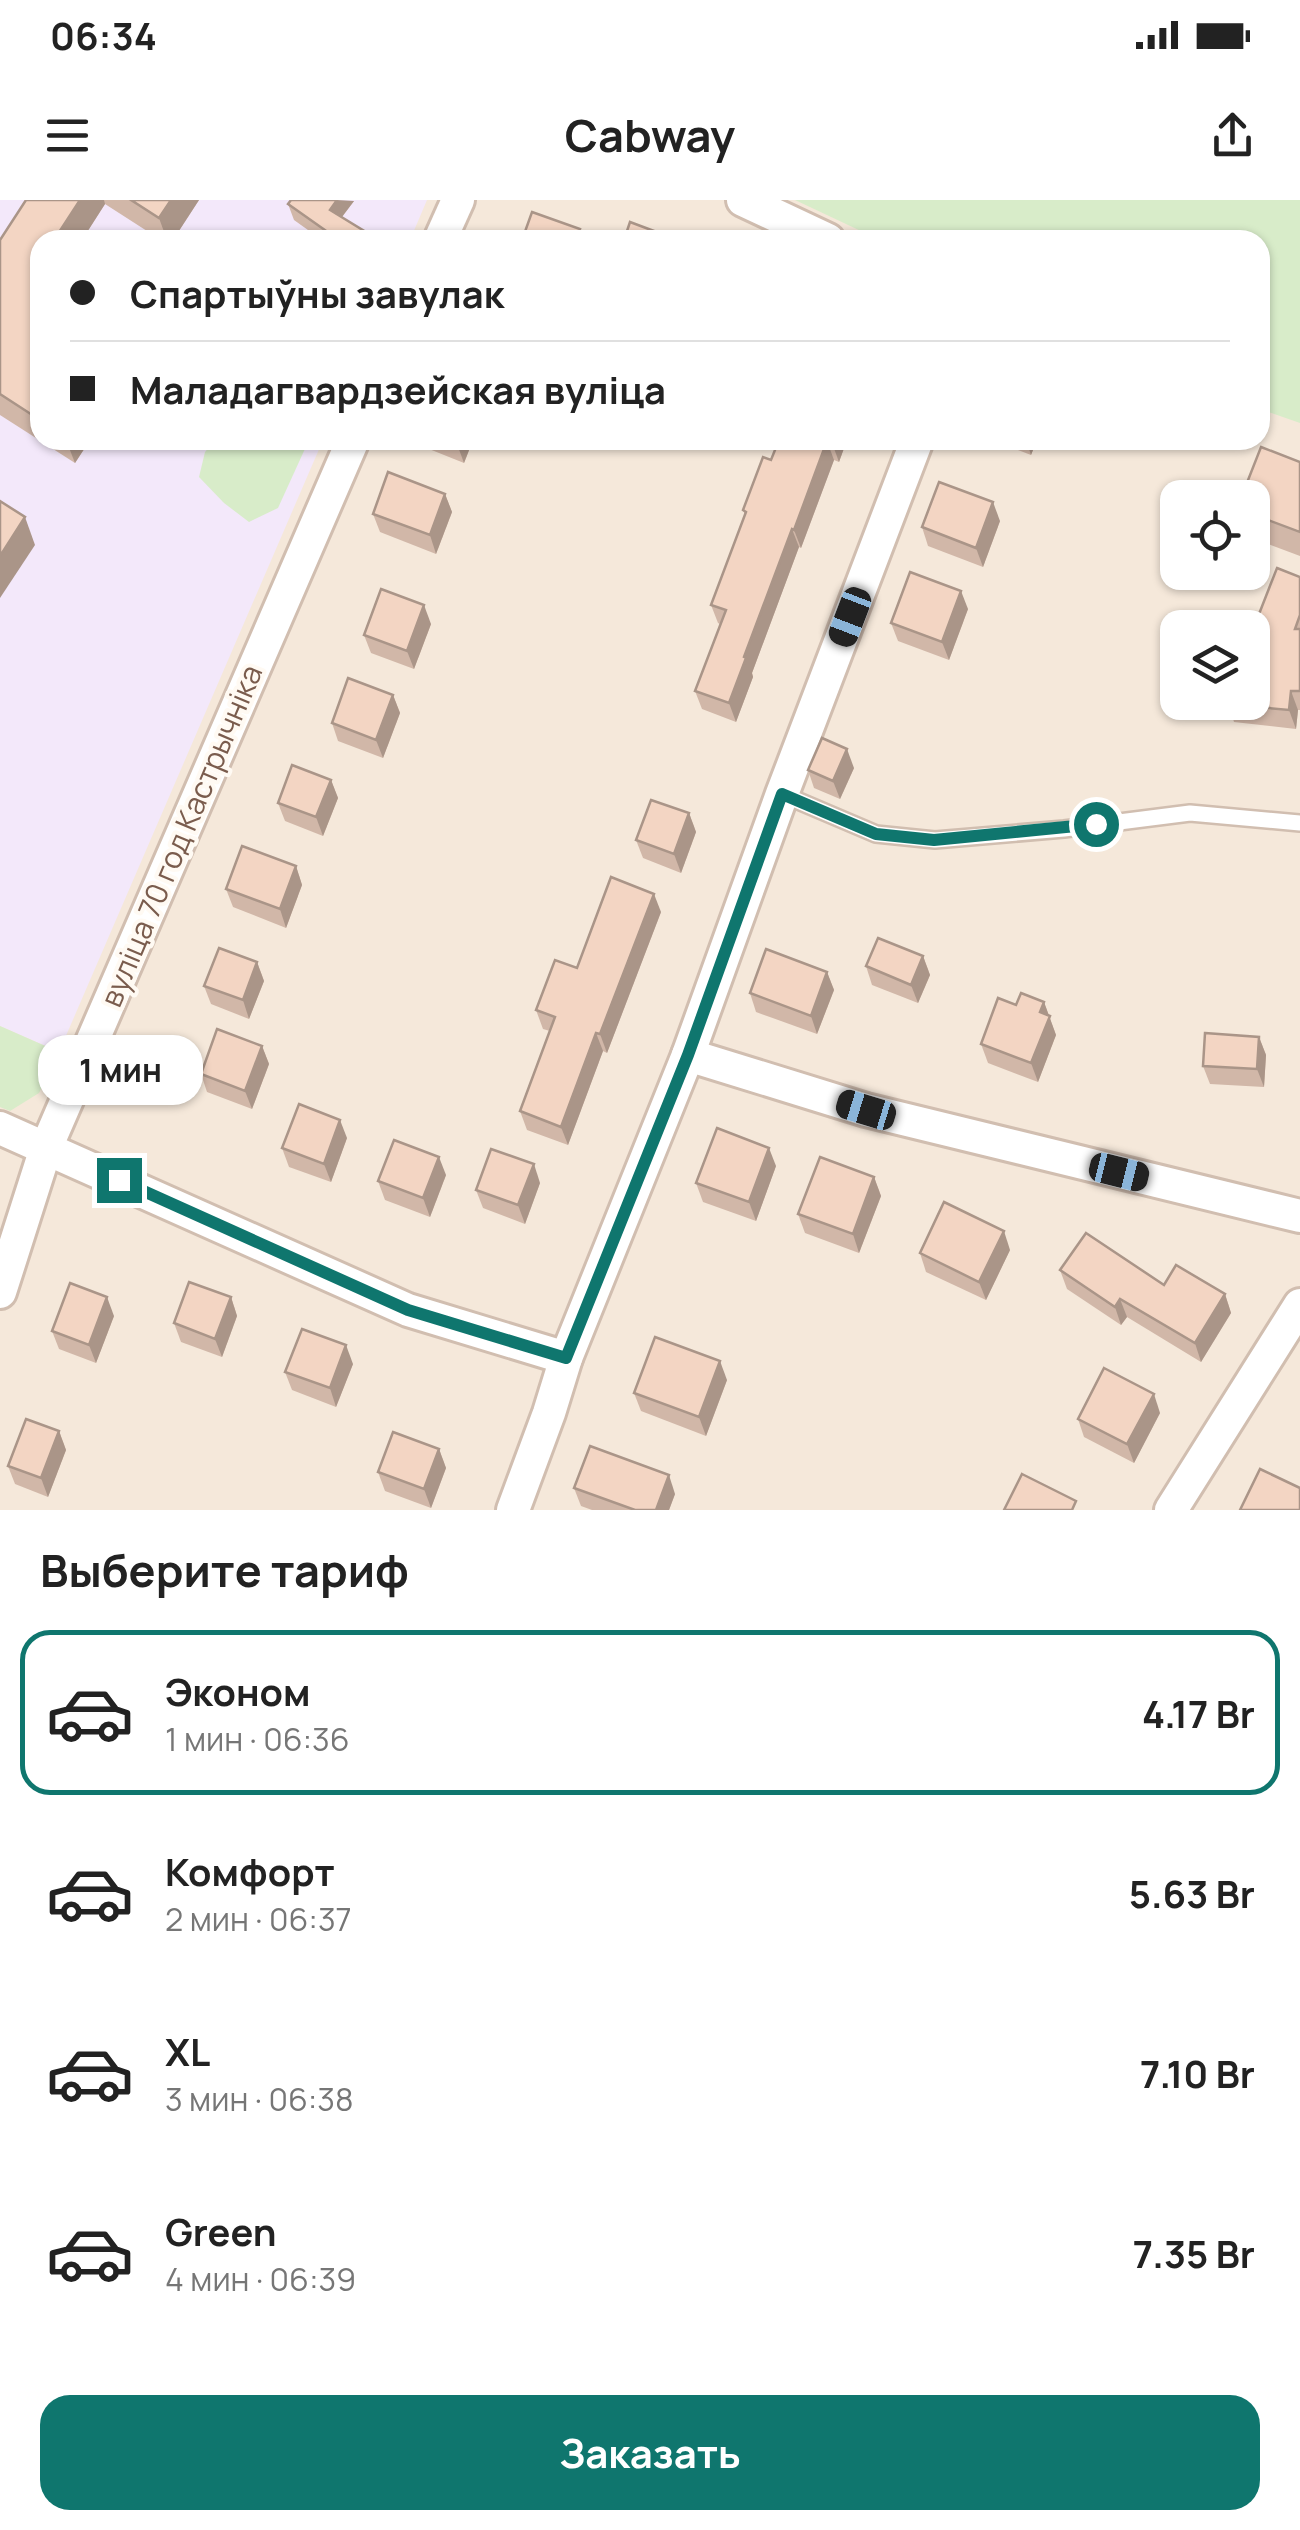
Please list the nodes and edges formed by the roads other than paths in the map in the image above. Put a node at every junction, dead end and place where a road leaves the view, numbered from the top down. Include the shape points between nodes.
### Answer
1 (458, 200) edge
2 (744, 200) edge
3 (444, 230) edge
4 (807, 230) edge
5 (349, 450) edge
6 (913, 450) edge
7 (782, 794) junction
8 (1300, 823) edge
9 (688, 1055) junction
10 (0, 1128) edge
11 (46, 1148) junction
12 (1300, 1216) edge
13 (0, 1292) edge
14 (1300, 1305) edge
15 (566, 1358) junction
16 (513, 1510) edge
17 (1170, 1510) edge

1 - 3 street
2 - 4 street
5 - 11 street, вуліца 70 год Кастрычніка
6 - 7 street
7 - 8 lane via 876,834 934,840 1190,812
7 - 9 street
9 - 12 street via 866,1110
9 - 15 street
10 - 11 street
11 - 13 street, вуліца 70 год Кастрычніка
11 - 15 street via 408,1310
14 - 17 street
15 - 16 street

